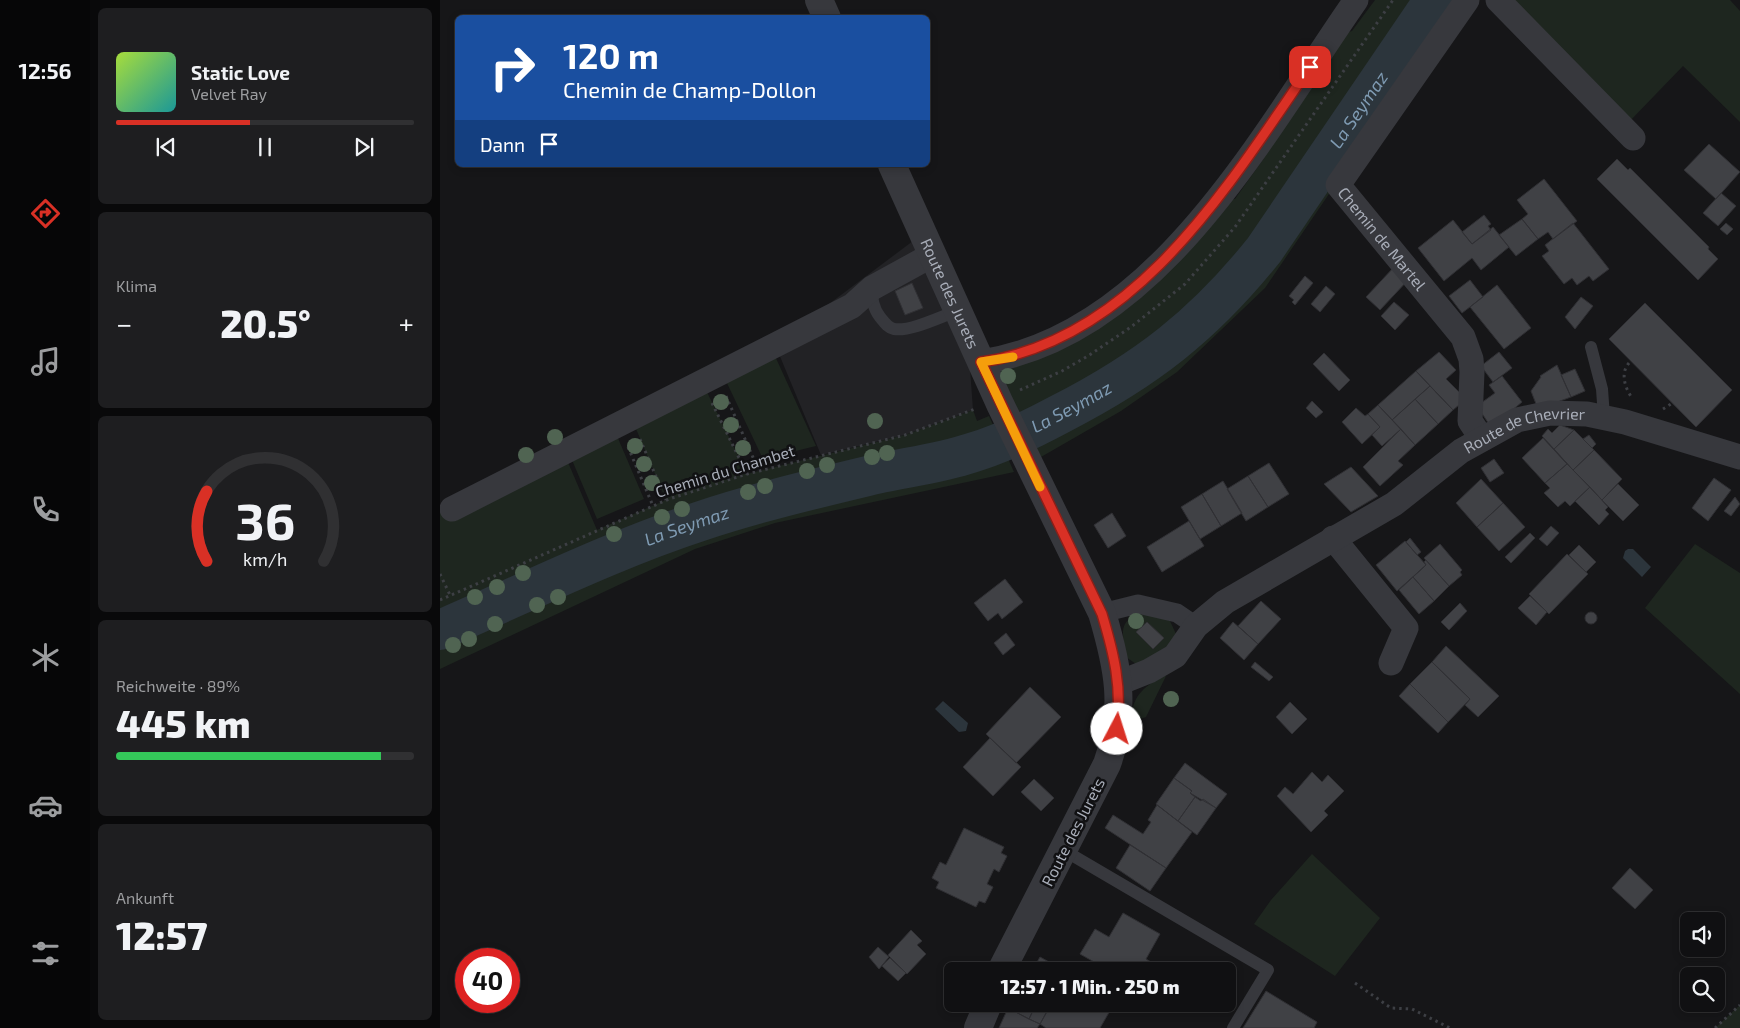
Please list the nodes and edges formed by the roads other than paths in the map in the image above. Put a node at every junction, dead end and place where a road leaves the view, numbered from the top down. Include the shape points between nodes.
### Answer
1 (819, 0) edge
2 (1356, 0) edge
3 (1467, 0) edge
4 (1498, 0) edge
5 (826, 15) edge
6 (1633, 138) dead end
7 (893, 167) edge
8 (932, 255) junction
9 (872, 288) junction
10 (957, 311) junction
11 (1591, 347) dead end
12 (981, 362) junction
13 (1604, 418) junction
14 (1482, 439) junction
15 (1740, 457) edge
16 (452, 509) dead end
17 (1333, 538) junction
18 (1102, 614) junction
19 (1196, 626) junction
20 (1391, 663) dead end
21 (1119, 684) junction
22 (1065, 851) junction
23 (1006, 962) edge
24 (985, 1012) edge
25 (978, 1028) edge
26 (1233, 1028) edge

1 - 5 street
2 - 12 street via 1229,184 1194,230 1163,262 1102,313 1057,340 1009,358
3 - 14 street, Chemin de Martel via 1338,185 1463,338 1472,372 1470,421
4 - 6 street
7 - 8 street, Route des Jurets
8 - 9 street
8 - 10 street, Route des Jurets
9 - 10 lane via 877,314 892,329 903,329
9 - 16 street via 852,306
10 - 12 street, Route des Jurets
11 - 13 lane via 1602,388
12 - 18 street, Route des Jurets
13 - 14 street, Route de Chevrier via 1550,413 1517,420
13 - 15 street, Route de Chevrier
14 - 17 street, Route de Chevrier via 1461,451 1394,504
17 - 19 street, Route de Chevrier via 1225,602
17 - 20 street via 1406,628
18 - 19 street via 1138,604 1177,613
18 - 21 street, Route des Jurets
19 - 21 street, Route de Chevrier via 1174,656
21 - 22 street, Route des Jurets via 1120,709 1112,750
22 - 23 street, Route des Jurets
22 - 26 lane via 1268,970
24 - 25 street

